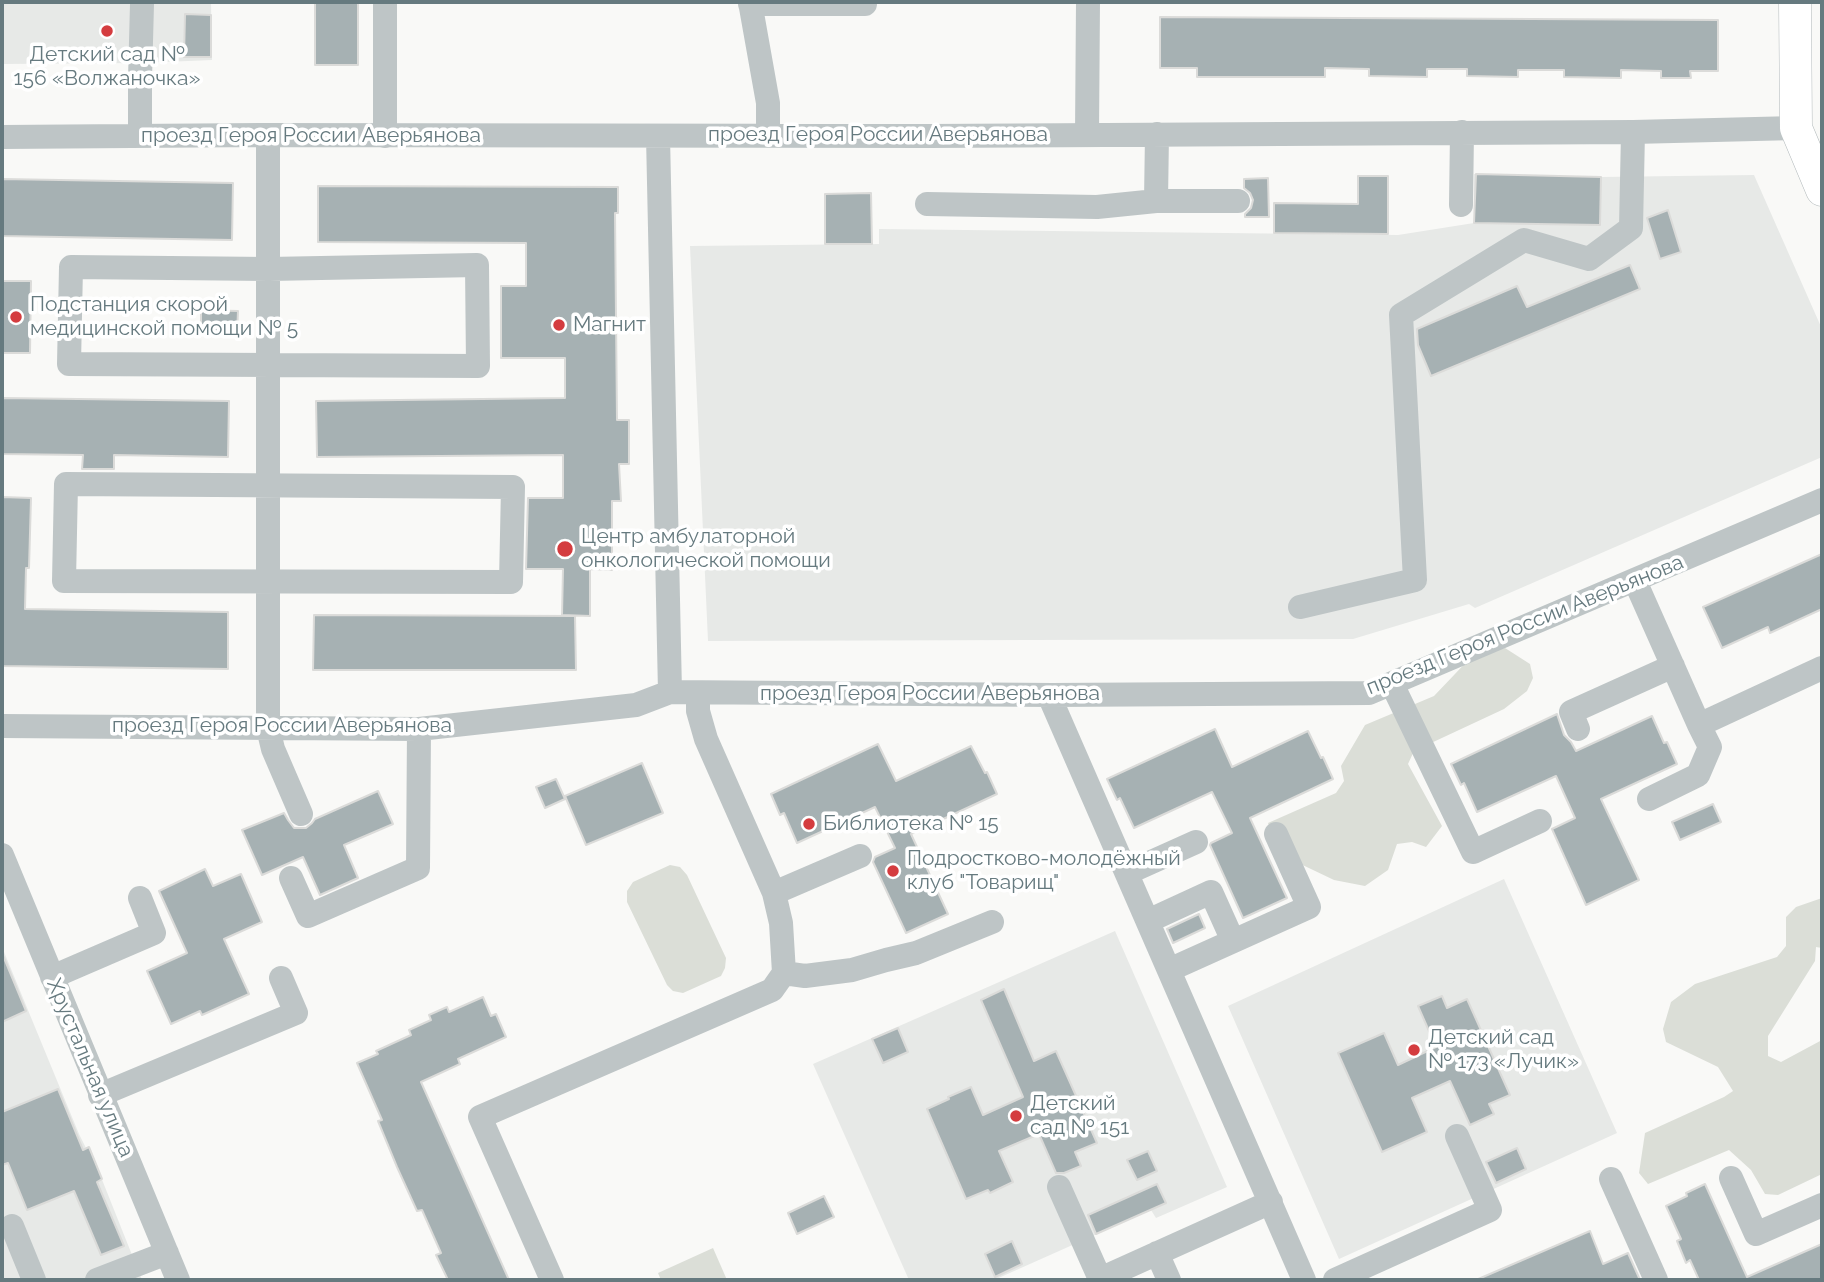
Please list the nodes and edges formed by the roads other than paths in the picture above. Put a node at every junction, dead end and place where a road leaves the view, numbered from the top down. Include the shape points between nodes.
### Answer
1 (385, 2) edge
2 (1088, 2) edge
3 (1795, 2) edge
4 (750, 3) edge
5 (142, 4) dead end
6 (865, 4) dead end
7 (1796, 128) junction
8 (1462, 132) junction
9 (1633, 132) junction
10 (1087, 134) junction
11 (1157, 134) junction
12 (268, 135) junction
13 (385, 135) junction
14 (768, 135) junction
15 (140, 136) junction
16 (658, 136) junction
17 (2, 137) edge
18 (1822, 190) edge
19 (1156, 201) junction
20 (1238, 201) dead end
21 (927, 204) dead end
22 (1461, 205) dead end
23 (269, 269) junction
24 (269, 366) junction
25 (269, 485) junction
26 (1822, 500) edge
27 (1636, 580) junction
28 (269, 583) junction
29 (1300, 607) dead end
30 (1673, 666) junction
31 (1822, 668) edge
32 (1392, 684) junction
33 (670, 692) junction
34 (698, 693) junction
35 (1052, 695) junction
36 (1699, 725) junction
37 (2, 726) edge
38 (268, 728) junction
39 (419, 729) junction
40 (1578, 729) dead end
41 (1649, 799) dead end
42 (301, 814) dead end
43 (1539, 821) dead end
44 (1276, 834) dead end
45 (1196, 842) dead end
46 (2, 855) edge
47 (860, 856) dead end
48 (1127, 873) junction
49 (291, 878) dead end
50 (774, 893) junction
51 (140, 898) dead end
52 (1148, 921) junction
53 (992, 922) dead end
54 (1233, 941) junction
55 (1170, 970) junction
56 (783, 973) junction
57 (52, 977) junction
58 (281, 978) dead end
59 (100, 1095) junction
60 (1457, 1136) dead end
61 (1731, 1178) dead end
62 (1611, 1179) dead end
63 (1059, 1187) dead end
64 (1271, 1202) junction
65 (1822, 1205) edge
66 (12, 1226) dead end
67 (167, 1253) junction
68 (1157, 1253) junction
69 (34, 1280) edge
70 (97, 1280) edge
71 (178, 1280) edge
72 (552, 1280) edge
73 (1099, 1280) edge
74 (1169, 1280) edge
75 (1304, 1280) edge
76 (1335, 1280) edge
77 (1656, 1280) edge

1 - 13 street
2 - 10 street
3 - 7 main road
4 - 6 street
4 - 14 street via 768,103
5 - 15 street
7 - 9 street, проезд Героя России Аверьянова
7 - 18 main road
8 - 9 street, проезд Героя России Аверьянова
8 - 11 street, проезд Героя России Аверьянова
8 - 22 street
9 - 29 street via 1631,228 1589,258 1524,240 1401,315 1415,580
10 - 11 street, проезд Героя России Аверьянова
10 - 14 street, проезд Героя России Аверьянова
11 - 19 street
12 - 13 street, проезд Героя России Аверьянова
12 - 15 street, проезд Героя России Аверьянова
12 - 23 street
13 - 16 street, проезд Героя России Аверьянова
14 - 16 street, проезд Героя России Аверьянова
15 - 17 street, проезд Героя России Аверьянова
16 - 33 street
19 - 20 street
19 - 21 street via 1097,207
23 - 24 street
23 - 24 street via 71,267 69,364
23 - 24 street via 478,265 478,366
24 - 25 street
25 - 28 street
25 - 28 street via 66,484 64,581
25 - 28 street via 513,487 511,582
26 - 27 street, проезд Героя России Аверьянова
27 - 30 street
27 - 32 street, проезд Героя России Аверьянова
28 - 38 street
30 - 36 street
30 - 40 street via 1571,712
31 - 36 street
32 - 35 street, проезд Героя России Аверьянова via 1369,693
32 - 43 street via 1472,852
33 - 34 street, проезд Героя России Аверьянова
33 - 39 street, проезд Героя России Аверьянова via 636,705
34 - 35 street, проезд Героя России Аверьянова
34 - 50 street via 706,739
35 - 48 street
36 - 41 street via 1710,747 1698,775
37 - 38 street, проезд Героя России Аверьянова
38 - 39 street, проезд Героя России Аверьянова
38 - 42 street
39 - 49 street via 418,868 308,916
44 - 54 street via 1309,907
45 - 48 street
46 - 57 street, Хрустальная улица
47 - 50 street
48 - 52 street
50 - 56 street via 781,923
51 - 57 street via 155,933
52 - 54 street via 1212,892
52 - 55 street
53 - 56 street via 915,953 852,970 805,976
54 - 55 street
55 - 64 street
56 - 72 street via 772,990 480,1117
57 - 59 street, Хрустальная улица
58 - 59 street via 296,1013
59 - 67 street, Хрустальная улица
60 - 76 street via 1490,1210
61 - 65 street via 1756,1234
62 - 77 street
63 - 73 street
64 - 68 street
64 - 75 street
66 - 69 street
67 - 70 street
67 - 71 street, Хрустальная улица
68 - 73 street
68 - 74 street

